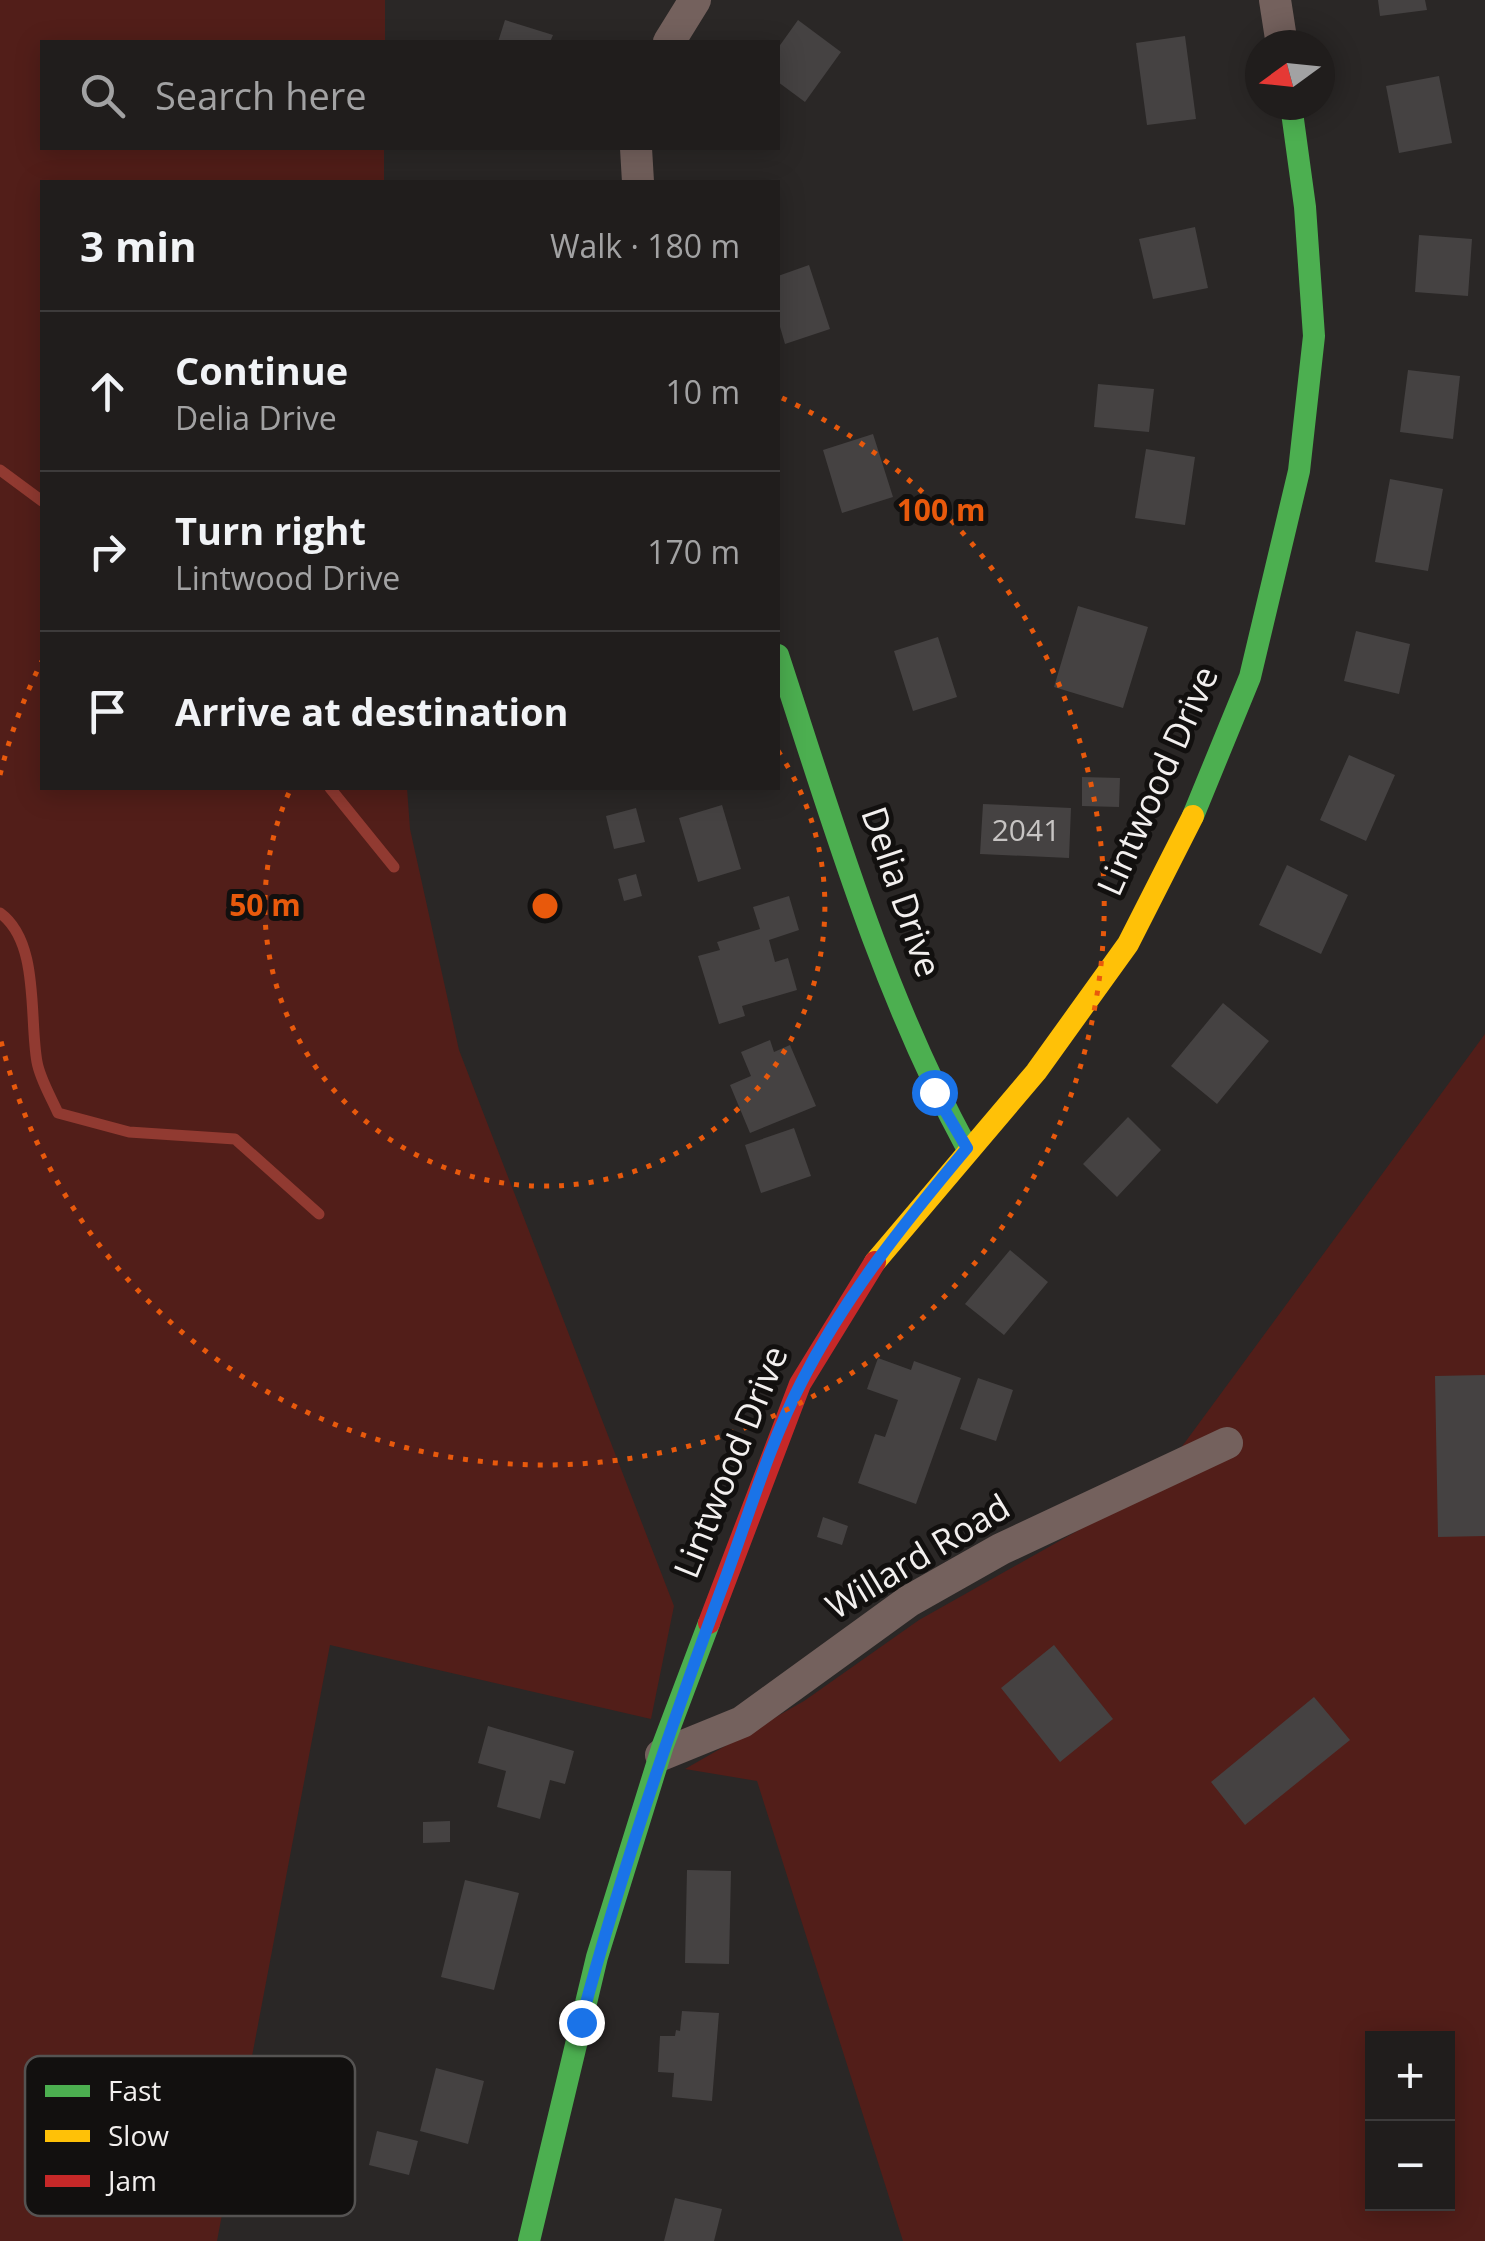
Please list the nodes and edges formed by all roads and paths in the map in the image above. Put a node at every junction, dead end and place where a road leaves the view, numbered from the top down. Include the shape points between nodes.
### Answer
1 (695, 0) edge
2 (1275, 0) edge
3 (1280, 30) edge
4 (671, 40) edge
5 (1293, 120) edge
6 (636, 150) edge
7 (638, 180) edge
8 (780, 660) edge
9 (967, 1148) junction
10 (1226, 1444) dead end
11 (660, 1756) junction
12 (529, 2241) edge

1 - 4 street
2 - 3 street
5 - 9 street, Lintwood Drive via 1314,336 1298,471 1250,677 1192,820 1128,944 1036,1072
6 - 7 street
8 - 9 street, Delia Drive via 893,994 934,1092
9 - 11 street, Lintwood Drive via 899,1228 800,1384
10 - 11 street, Willard Road via 1001,1548 908,1601 742,1722
11 - 12 street, Lintwood Drive via 597,1957

